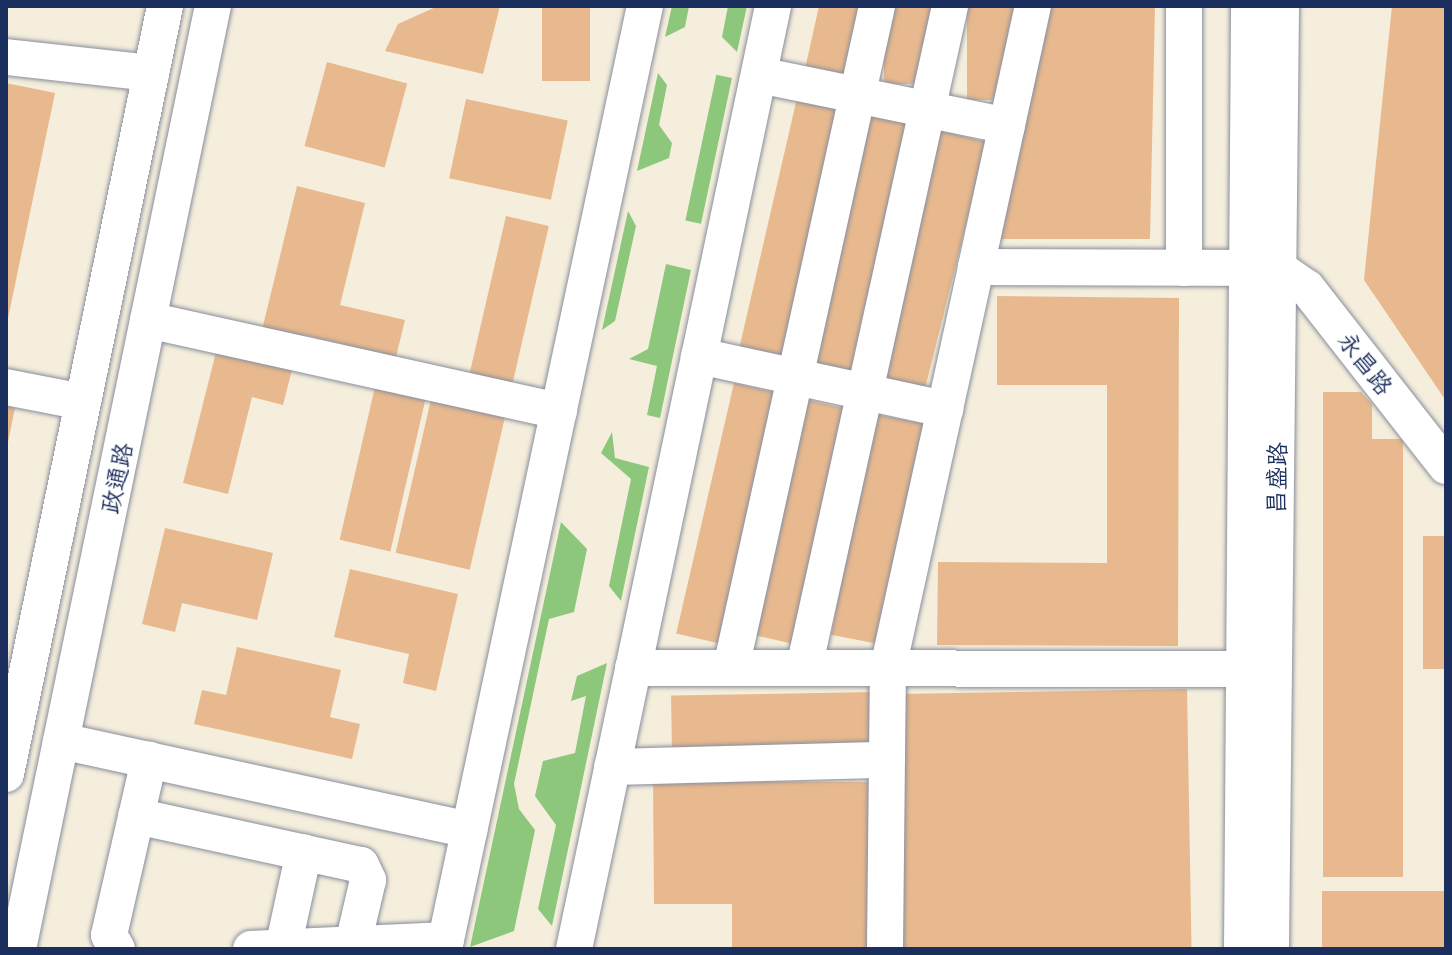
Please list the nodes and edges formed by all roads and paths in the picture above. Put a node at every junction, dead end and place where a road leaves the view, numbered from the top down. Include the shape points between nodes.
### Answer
1 (165, 6) edge
2 (213, 6) edge
3 (645, 6) edge
4 (773, 6) edge
5 (877, 6) edge
6 (950, 6) edge
7 (1033, 6) edge
8 (1184, 6) edge
9 (1249, 6) edge
10 (1281, 6) edge
11 (6, 57) edge
12 (151, 73) junction
13 (759, 75) junction
14 (857, 95) junction
15 (928, 109) junction
16 (1007, 126) junction
17 (976, 267) junction
18 (1184, 268) junction
19 (1263, 268) junction
20 (148, 320) junction
21 (699, 356) junction
22 (795, 377) junction
23 (6, 387) edge
24 (865, 392) junction
25 (83, 402) junction
26 (945, 409) junction
27 (559, 411) junction
28 (1446, 466) edge
29 (633, 668) junction
30 (731, 668) junction
31 (804, 668) junction
32 (888, 668) junction
33 (1259, 669) junction
34 (12, 720) edge
35 (61, 741) junction
36 (149, 760) junction
37 (887, 760) junction
38 (612, 767) junction
39 (6, 774) edge
40 (136, 816) junction
41 (469, 830) junction
42 (304, 852) junction
43 (353, 944) junction
44 (445, 945) edge
45 (267, 948) edge
46 (18, 949) edge
47 (117, 949) edge
48 (574, 949) edge
49 (885, 949) edge
50 (1242, 949) edge
51 (1271, 949) edge

1 - 12 street, 政通路
2 - 20 street, 政通路
3 - 27 street
4 - 13 street
5 - 14 street
6 - 15 street
7 - 16 street
8 - 18 street
9 - 19 street, 昌盛路
10 - 19 street, 昌盛路
11 - 12 street
12 - 25 street, 政通路
13 - 14 street
13 - 21 street
14 - 15 street
14 - 22 street
15 - 16 street
15 - 24 street
16 - 17 street
17 - 18 street
17 - 26 street
18 - 19 street
19 - 28 street, 永昌路 via 1307,288
19 - 33 street, 昌盛路
20 - 27 street
20 - 35 street, 政通路
21 - 22 street
21 - 29 street
22 - 24 street
22 - 30 street
23 - 25 street
24 - 26 street
24 - 31 street
25 - 34 street, 政通路
26 - 32 street
27 - 41 street
29 - 30 street
29 - 38 street
30 - 31 street
31 - 32 street
32 - 33 street
32 - 37 street
33 - 50 street, 昌盛路
33 - 51 street, 昌盛路
34 - 39 street, 政通路
35 - 36 street
35 - 46 street, 政通路
36 - 40 street
36 - 41 street
37 - 38 street
37 - 49 street
38 - 48 street
40 - 42 street
40 - 47 street via 109,935
41 - 44 street
42 - 43 street via 366,871
42 - 45 street
43 - 44 street
43 - 45 street

